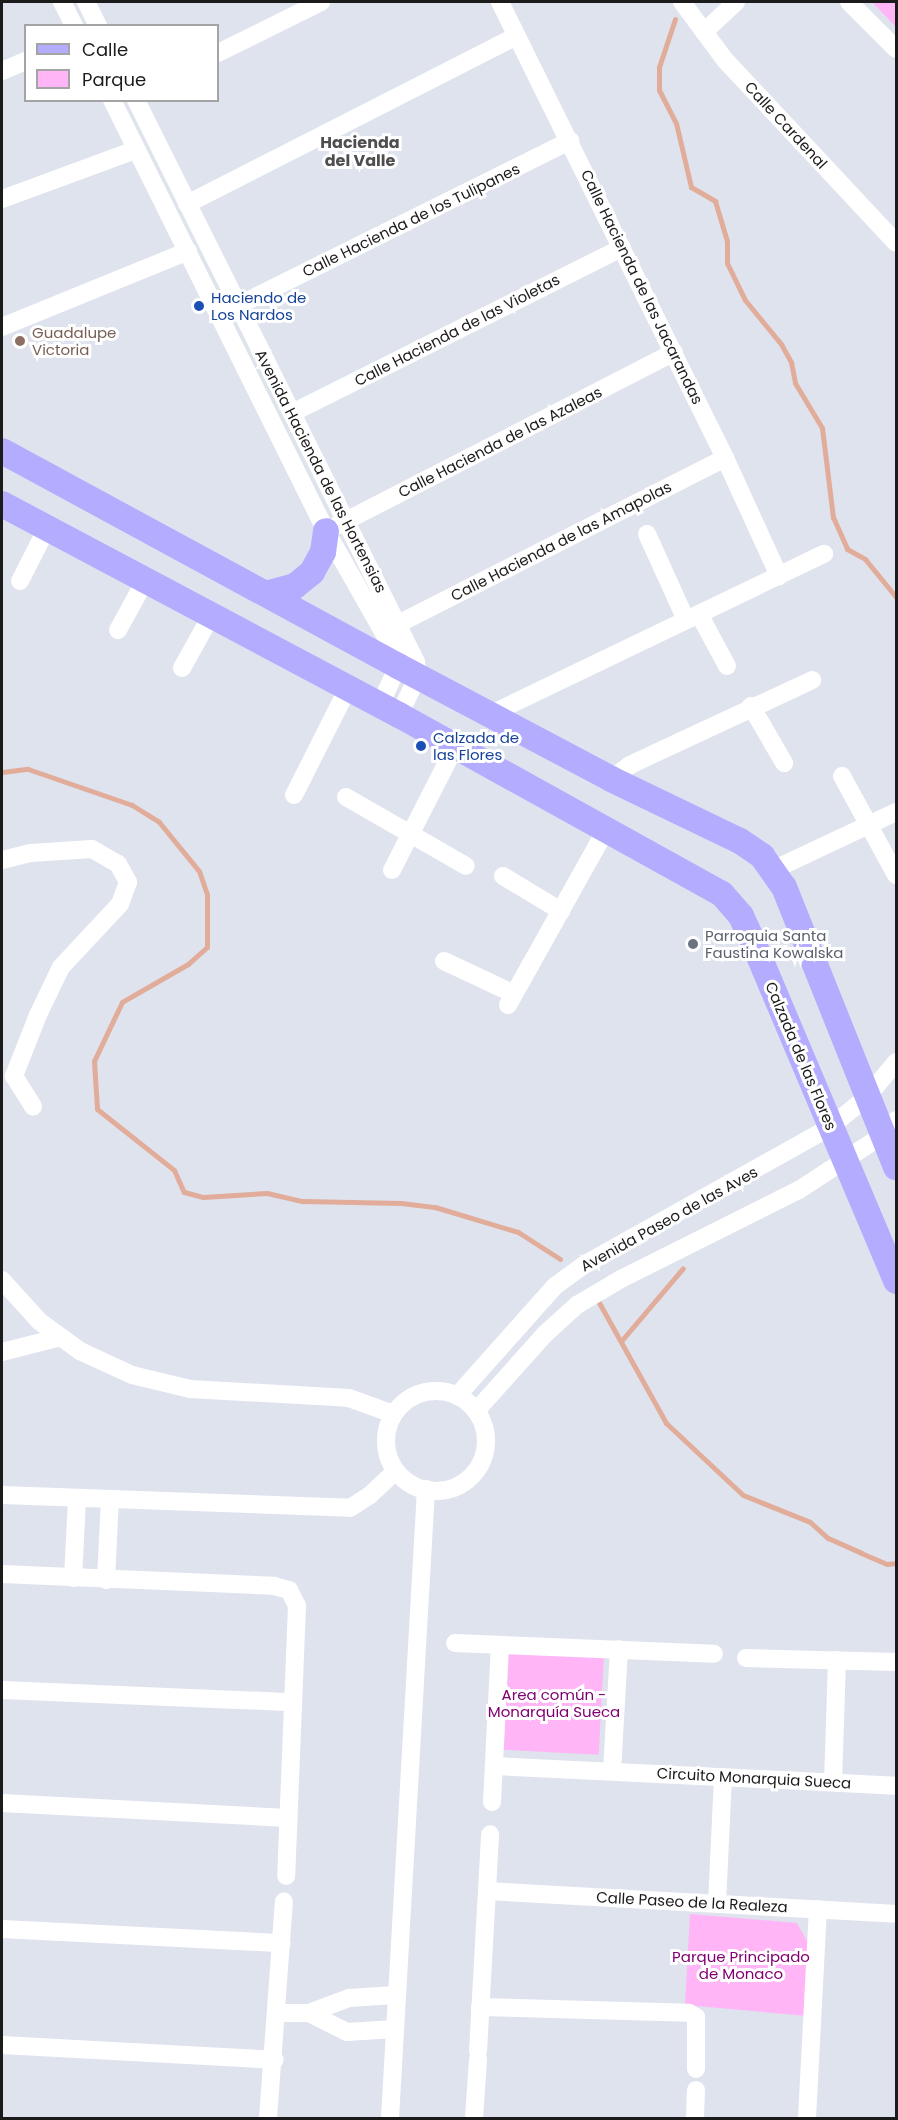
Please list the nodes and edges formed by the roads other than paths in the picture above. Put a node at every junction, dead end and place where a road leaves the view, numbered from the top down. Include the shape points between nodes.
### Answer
1 (62, 2) edge
2 (86, 2) edge
3 (321, 2) edge
4 (500, 2) edge
5 (682, 2) edge
6 (736, 2) edge
7 (849, 2) edge
8 (73, 24) edge
9 (97, 24) edge
10 (704, 32) junction
11 (517, 36) junction
12 (897, 50) edge
13 (219, 53) edge
14 (24, 63) edge
15 (2, 71) edge
16 (116, 102) edge
17 (137, 102) edge
18 (570, 141) junction
19 (135, 150) junction
20 (2, 199) edge
21 (187, 204) junction
22 (890, 223) edge
23 (897, 243) edge
24 (622, 248) junction
25 (188, 251) junction
26 (238, 306) junction
27 (220, 315) junction
28 (2, 327) edge
29 (674, 352) junction
30 (292, 412) junction
31 (2, 451) edge
32 (725, 458) junction
33 (2, 504) edge
34 (336, 526) junction
35 (47, 528) junction
36 (647, 534) dead end
37 (824, 554) dead end
38 (779, 576) junction
39 (20, 580) dead end
40 (145, 581) junction
41 (269, 593) junction
42 (211, 616) junction
43 (692, 617) junction
44 (398, 624) junction
45 (118, 630) dead end
46 (727, 666) dead end
47 (182, 668) dead end
48 (408, 671) junction
49 (812, 680) dead end
50 (348, 688) junction
51 (751, 706) junction
52 (390, 710) junction
53 (489, 715) junction
54 (455, 747) junction
55 (784, 763) dead end
56 (842, 776) dead end
57 (611, 780) junction
58 (294, 795) dead end
59 (346, 797) dead end
60 (897, 812) edge
61 (869, 826) junction
62 (606, 830) junction
63 (410, 834) junction
64 (2, 860) edge
65 (466, 866) dead end
66 (775, 869) junction
67 (392, 870) dead end
68 (897, 875) edge
69 (503, 876) dead end
70 (561, 911) junction
71 (444, 961) dead end
72 (897, 1062) edge
73 (866, 1098) junction
74 (33, 1107) dead end
75 (830, 1127) junction
76 (890, 1127) edge
77 (845, 1162) junction
78 (897, 1167) edge
79 (618, 1249) junction
80 (630, 1275) junction
81 (2, 1280) edge
82 (897, 1281) edge
83 (61, 1336) junction
84 (2, 1352) edge
85 (457, 1396) junction
86 (476, 1411) junction
87 (393, 1414) junction
88 (396, 1471) junction
89 (426, 1489) junction
90 (2, 1495) edge
91 (77, 1498) junction
92 (110, 1499) junction
93 (2, 1574) edge
94 (73, 1578) junction
95 (106, 1580) junction
96 (455, 1643) dead end
97 (500, 1645) junction
98 (619, 1649) junction
99 (714, 1654) dead end
100 (746, 1658) dead end
101 (837, 1660) junction
102 (897, 1662) edge
103 (2, 1690) edge
104 (292, 1702) junction
105 (494, 1766) junction
106 (612, 1771) junction
107 (723, 1777) junction
108 (833, 1782) junction
109 (897, 1786) edge
110 (492, 1802) dead end
111 (2, 1803) edge
112 (288, 1818) junction
113 (490, 1834) dead end
114 (286, 1876) dead end
115 (487, 1891) junction
116 (284, 1902) dead end
117 (717, 1904) junction
118 (818, 1909) junction
119 (897, 1914) edge
120 (2, 1929) edge
121 (282, 1943) junction
122 (396, 1995) junction
123 (480, 2007) junction
124 (277, 2013) junction
125 (309, 2013) junction
126 (395, 2029) junction
127 (2, 2045) edge
128 (275, 2060) junction
129 (696, 2069) dead end
130 (696, 2090) dead end
131 (268, 2118) edge
132 (390, 2118) edge
133 (474, 2118) edge
134 (694, 2118) edge
135 (807, 2118) edge

1 - 8 street
2 - 9 street
3 - 13 street
4 - 11 street, Calle Hacienda de las Jacarandas
5 - 10 street, Calle Cardenal
6 - 10 street
7 - 12 street
10 - 22 street, Calle Cardenal via 725,60
11 - 18 street, Calle Hacienda de las Jacarandas
11 - 21 street
14 - 15 street
16 - 19 street, Avenida Hacienda de las Hortensias
17 - 21 street, Avenida Hacienda de las Hortensias
18 - 24 street, Calle Hacienda de las Jacarandas
18 - 26 street, Calle Hacienda de los Tulipanes
19 - 20 street
19 - 25 street, Avenida Hacienda de las Hortensias
21 - 26 street, Avenida Hacienda de las Hortensias
22 - 23 street, Calle Cardenal
24 - 29 street, Calle Hacienda de las Jacarandas
24 - 30 street, Calle Hacienda de las Violetas
25 - 27 street, Avenida Hacienda de las Hortensias
25 - 28 street
26 - 27 street, Calle Hacienda de los Tulipanes
26 - 30 street, Avenida Hacienda de las Hortensias
27 - 34 street, Avenida Hacienda de las Hortensias
29 - 32 street, Calle Hacienda de las Jacarandas
29 - 34 street, Calle Hacienda de las Azaleas
30 - 34 street, Avenida Hacienda de las Hortensias
31 - 41 street
32 - 38 street, Calle Hacienda de las Jacarandas
32 - 44 street, Calle Hacienda de las Amapolas
33 - 35 street, Calzada de las Flores
34 - 41 street via 312,572 295,586
34 - 44 street, Avenida Hacienda de las Hortensias
34 - 48 street, Avenida Hacienda de las Hortensias via 394,651
35 - 39 street
35 - 40 street, Calzada de las Flores
36 - 43 street
37 - 38 street
38 - 43 street
40 - 42 street, Calzada de las Flores
40 - 45 street
41 - 48 street
42 - 47 street
42 - 50 street, Calzada de las Flores
43 - 46 street
43 - 53 street
44 - 48 street, Avenida Hacienda de las Hortensias via 416,662
48 - 52 street
48 - 53 street
49 - 51 street
50 - 52 street, Calzada de las Flores
50 - 58 street
51 - 55 street
51 - 57 street via 630,765
52 - 54 street, Calzada de las Flores
53 - 57 street
54 - 62 street, Calzada de las Flores
54 - 63 street
56 - 61 street
57 - 66 street via 740,841
59 - 63 street
60 - 61 street
61 - 66 street
61 - 68 street
62 - 70 street
62 - 75 street, Calzada de las Flores via 698,878 722,894 741,916
63 - 65 street
63 - 67 street
64 - 74 street via 32,853 92,849 118,864 128,882 120,903 61,967 38,1015 14,1076
66 - 73 street
69 - 70 street
70 - 71 street via 511,1000
72 - 73 street, Avenida Paseo de las Aves
73 - 75 street, Avenida Paseo de las Aves
73 - 76 street
75 - 77 street, Calzada de las Flores
75 - 79 street, Avenida Paseo de las Aves
76 - 77 street, Avenida Paseo de las Aves
76 - 78 street
77 - 80 street, Avenida Paseo de las Aves
77 - 82 street, Calzada de las Flores
79 - 80 street
79 - 85 street, Avenida Paseo de las Aves via 587,1263 555,1286
80 - 86 street, Avenida Paseo de las Aves via 578,1305 553,1326
81 - 83 street via 39,1321
83 - 84 street
83 - 87 street via 80,1351 132,1375 189,1389 349,1398
85 - 86 street
85 - 87 street via 446,1392 422,1393
86 - 89 street via 486,1444 478,1467 456,1486
87 - 88 street via 387,1449
88 - 89 street
88 - 92 street via 370,1496 350,1508
89 - 122 street
90 - 91 street
91 - 92 street
91 - 94 street
92 - 95 street
93 - 94 street
94 - 95 street
95 - 104 street via 274,1586 289,1590 297,1606
96 - 97 street
97 - 98 street
97 - 105 street
98 - 99 street
98 - 106 street
100 - 101 street
101 - 102 street
101 - 108 street
103 - 104 street
104 - 112 street
105 - 106 street, Circuito Monarquia Sueca
105 - 110 street
106 - 107 street, Circuito Monarquia Sueca
107 - 108 street, Circuito Monarquia Sueca
107 - 117 street
108 - 109 street, Circuito Monarquia Sueca
111 - 112 street
112 - 114 street
113 - 115 street
115 - 117 street, Calle Paseo de la Realeza
115 - 123 street
116 - 121 street
117 - 118 street, Calle Paseo de la Realeza
118 - 119 street, Calle Paseo de la Realeza
118 - 135 street
120 - 121 street
121 - 124 street
122 - 125 street via 349,1998
122 - 126 street
123 - 129 street via 689,2013 696,2017
123 - 133 street
124 - 125 street
124 - 128 street
125 - 126 street via 347,2032
126 - 132 street
127 - 128 street
128 - 131 street
130 - 134 street

